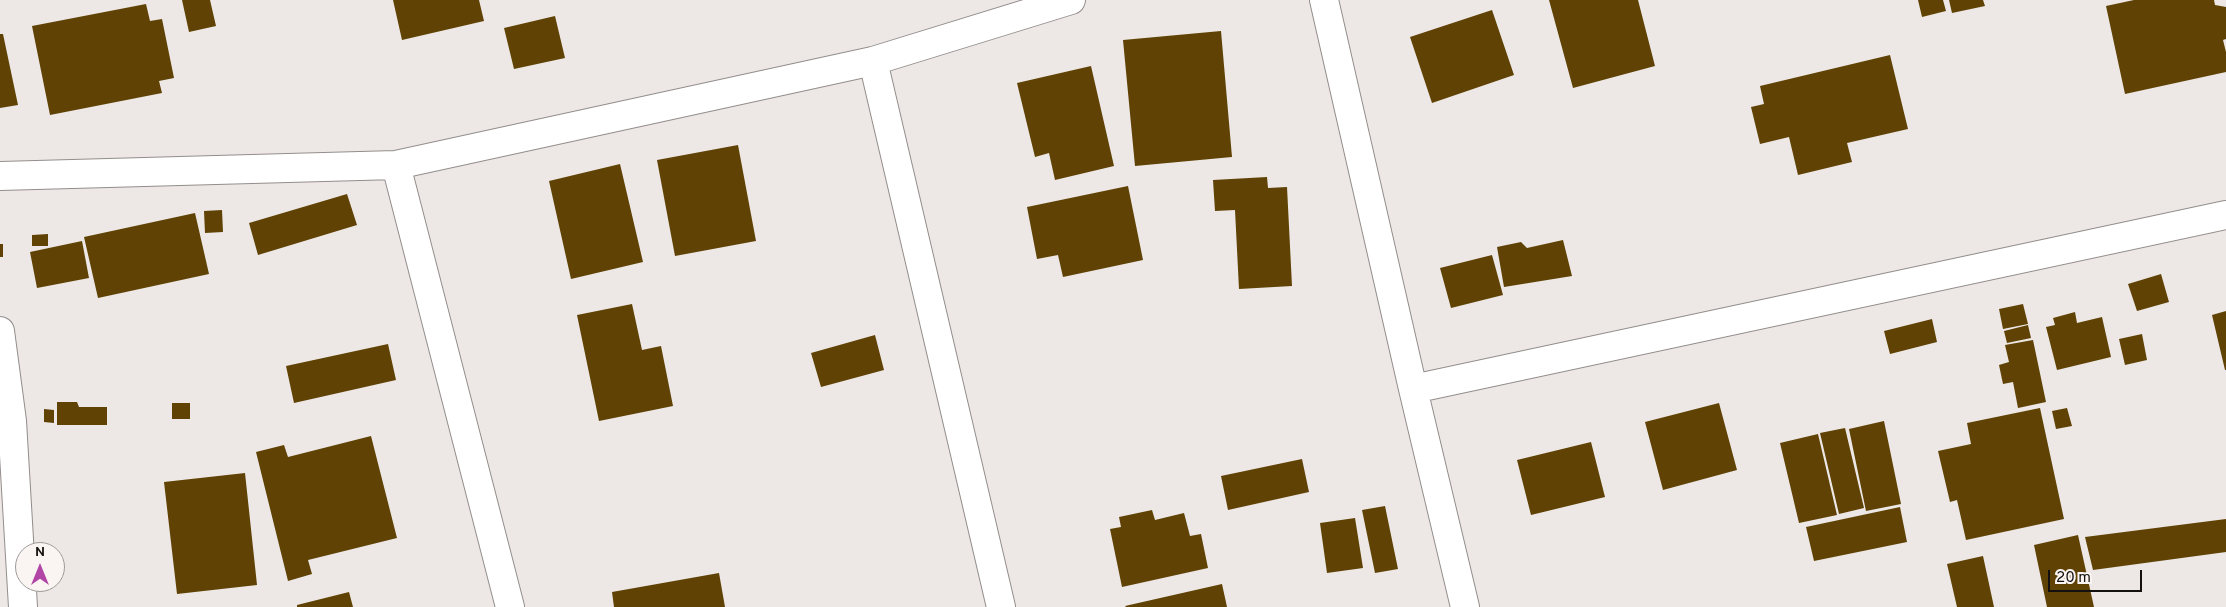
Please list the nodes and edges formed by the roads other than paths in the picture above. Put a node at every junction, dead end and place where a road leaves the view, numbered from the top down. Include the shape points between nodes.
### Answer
1 (1071, 0) edge
2 (1324, 0) edge
3 (873, 61) junction
4 (396, 164) junction
5 (0, 176) edge
6 (2226, 215) edge
7 (0, 331) edge
8 (1413, 388) junction
9 (23, 607) edge
10 (510, 607) edge
11 (1001, 607) edge
12 (1465, 607) edge

1 - 3 street
2 - 8 street
3 - 4 street
3 - 11 street
4 - 5 street
4 - 10 street
6 - 8 street
7 - 9 street via 12,421
8 - 12 street

